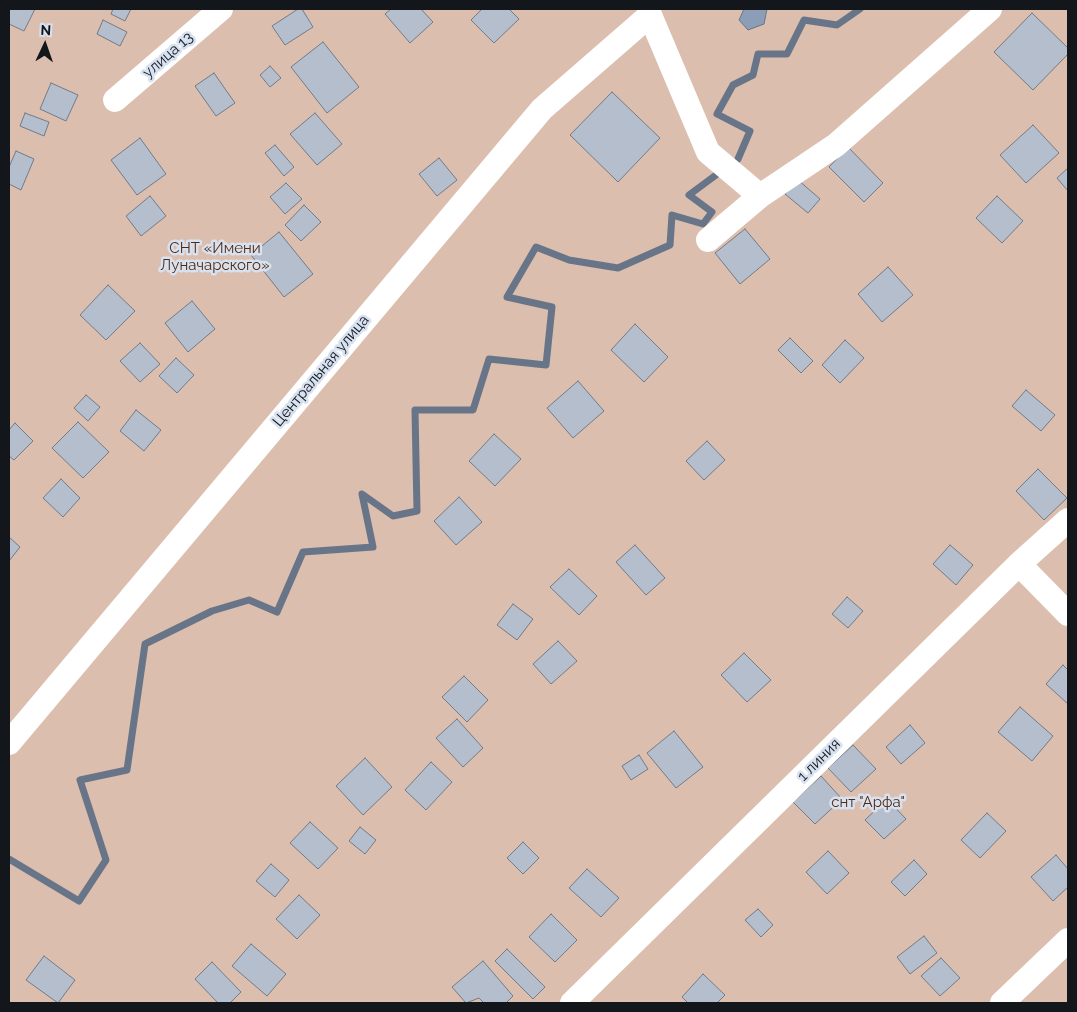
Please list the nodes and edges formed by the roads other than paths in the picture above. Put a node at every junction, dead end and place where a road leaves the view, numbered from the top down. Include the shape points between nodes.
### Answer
1 (221, 9) edge
2 (990, 9) edge
3 (115, 100) dead end
4 (760, 196) junction
5 (708, 240) dead end
6 (1068, 520) edge
7 (1018, 564) junction
8 (1068, 614) edge
9 (9, 743) edge
10 (1068, 940) edge
11 (572, 1003) edge
12 (1002, 1003) edge

1 - 3 street, улица 13
2 - 4 street via 836,145
4 - 5 street
4 - 9 street, Центральная улица via 708,152 650,15 542,109
6 - 7 street, 1 линия
7 - 8 street
7 - 11 street, 1 линия
10 - 12 street

